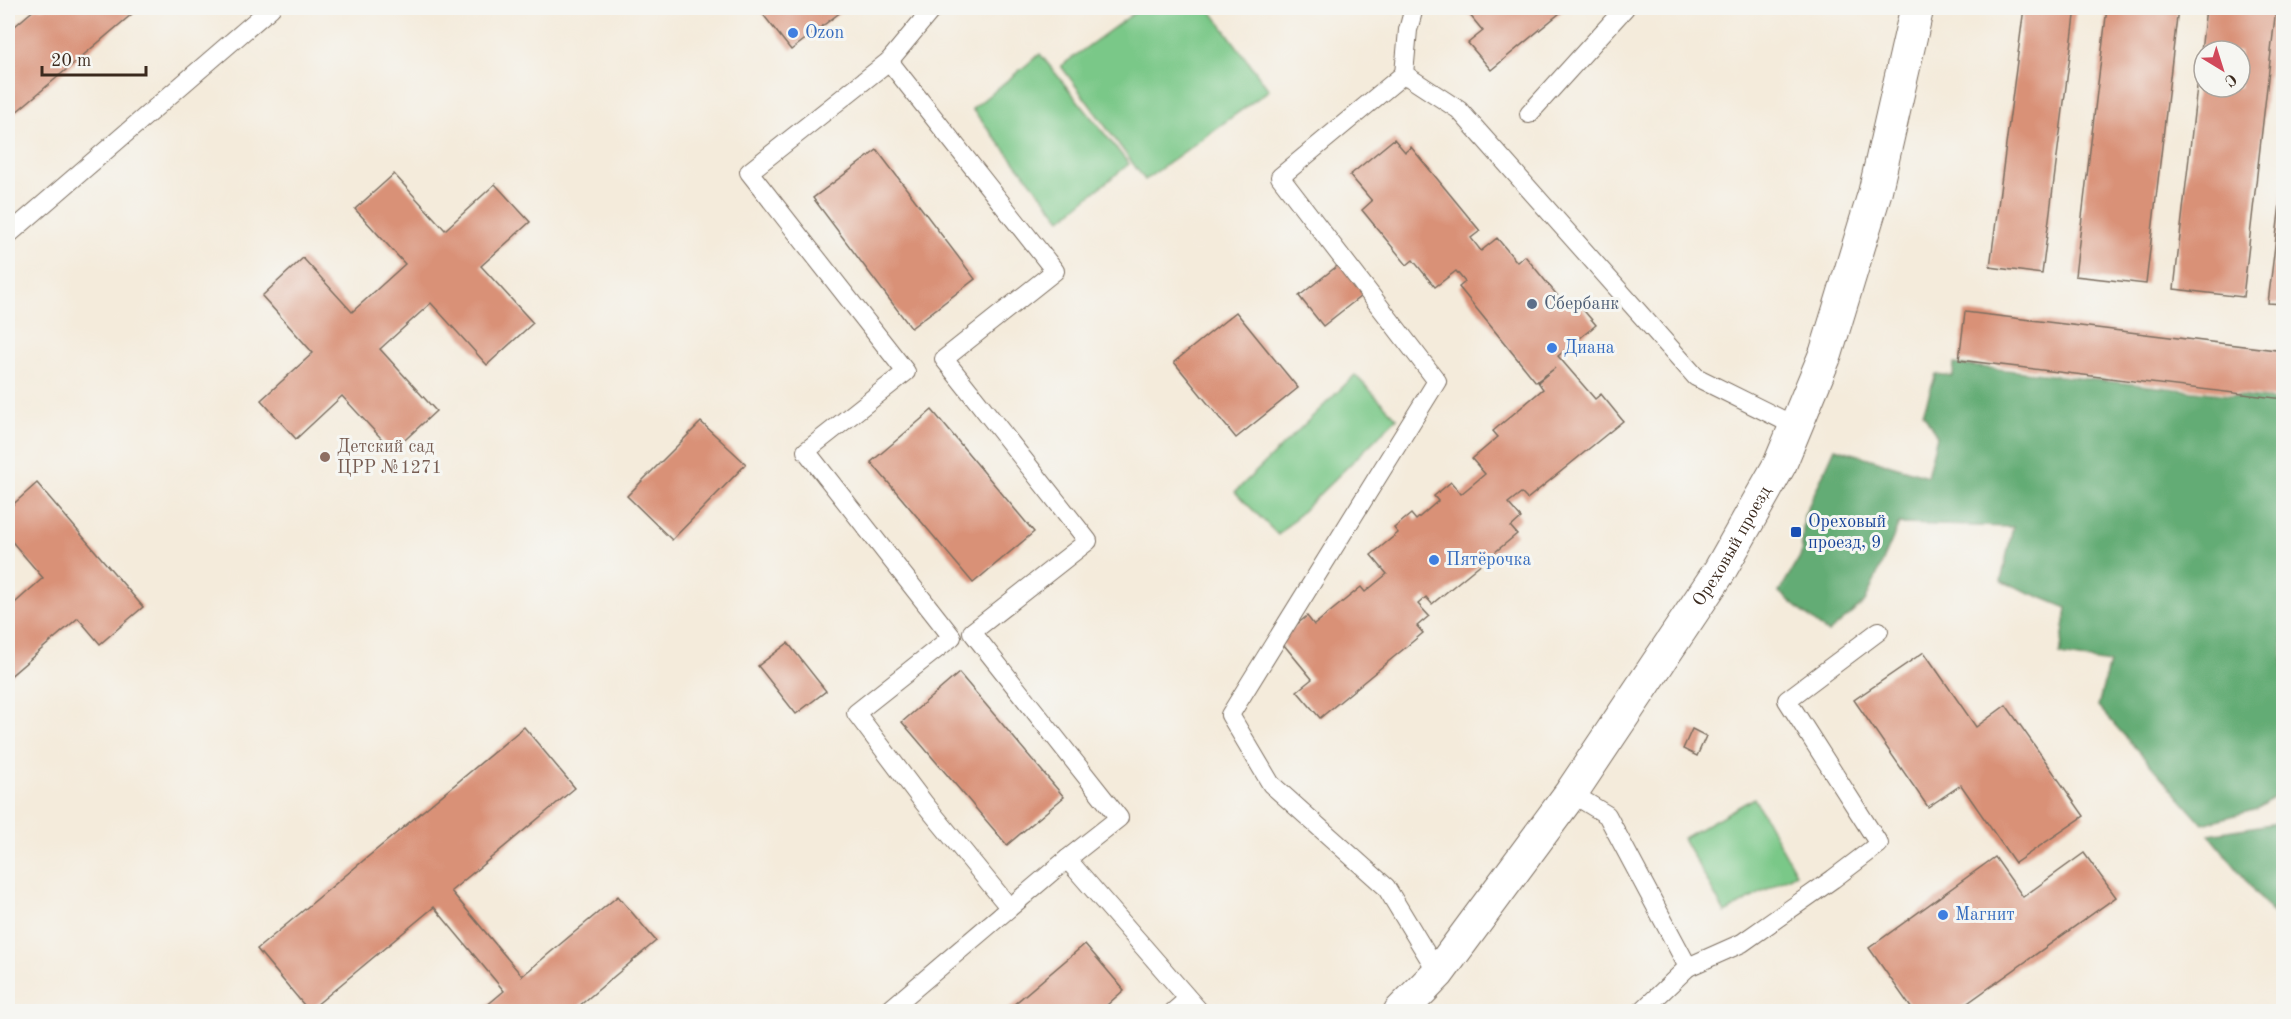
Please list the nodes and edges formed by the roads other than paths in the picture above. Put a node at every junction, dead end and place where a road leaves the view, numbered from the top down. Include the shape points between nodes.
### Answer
1 (271, 8) edge
2 (933, 8) edge
3 (1414, 8) edge
4 (1625, 8) edge
5 (1917, 8) edge
6 (889, 61) junction
7 (1404, 74) junction
8 (1529, 114) dead end
9 (8, 235) edge
10 (1797, 427) junction
11 (1879, 631) dead end
12 (1571, 793) junction
13 (1067, 859) junction
14 (1009, 907) junction
15 (1688, 967) junction
16 (1438, 973) junction
17 (1194, 1005) edge
18 (887, 1011) edge
19 (1173, 1011) edge
20 (1400, 1011) edge
21 (1641, 1011) edge

1 - 9 lane
2 - 6 lane
3 - 7 lane
4 - 8 lane
5 - 10 street, Ореховый проезд via 1875,192 1826,353
6 - 13 lane via 1055,271 944,359 1088,541 972,632 1119,818
6 - 14 lane via 749,172 906,372 806,451 952,637 856,713
7 - 10 lane via 1459,110 1696,378
7 - 16 lane via 1280,177 1437,381 1230,715 1271,784 1386,887
10 - 12 street, Ореховый проезд via 1719,572
11 - 15 lane via 1787,700 1879,844 1742,943
12 - 15 lane via 1606,815
12 - 16 street, Ореховый проезд
13 - 14 lane
13 - 17 lane
14 - 18 lane
15 - 21 lane
16 - 20 street, Ореховый проезд
17 - 19 lane

